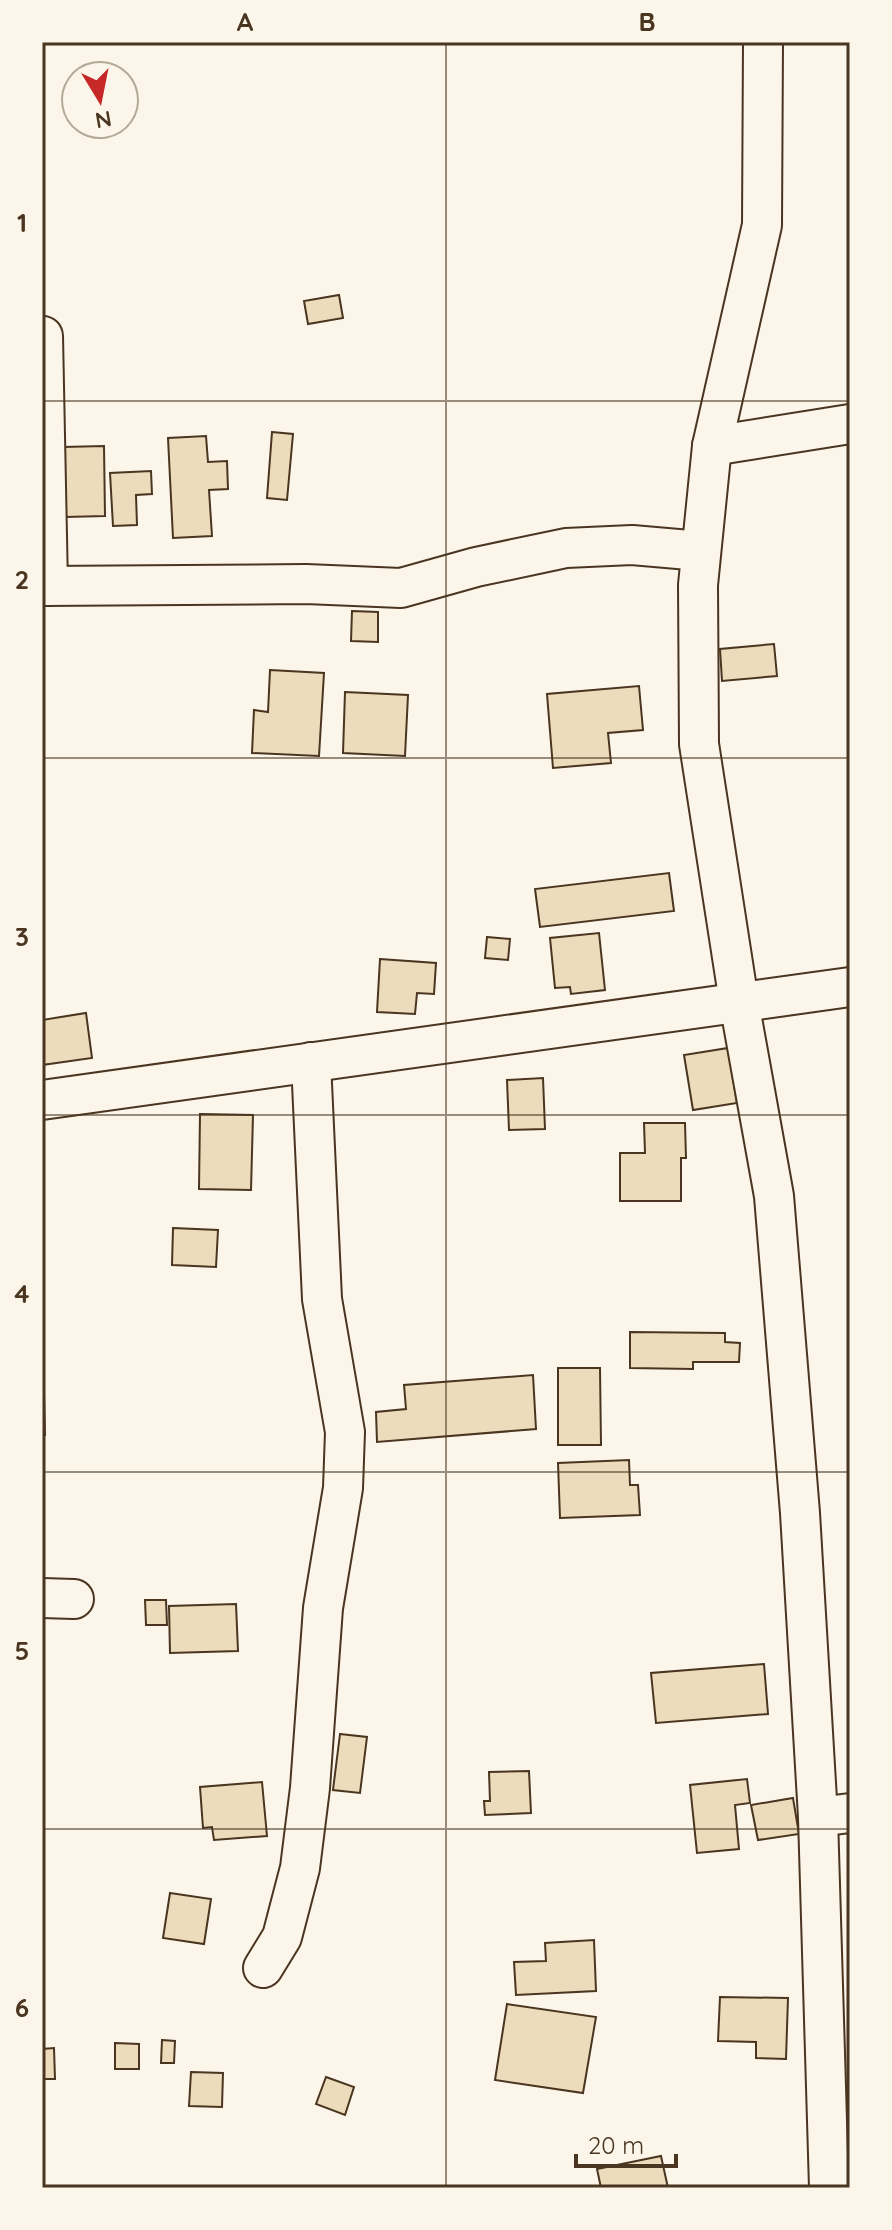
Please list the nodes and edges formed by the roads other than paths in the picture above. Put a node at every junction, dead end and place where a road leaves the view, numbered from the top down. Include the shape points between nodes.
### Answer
1 (763, 42) edge
2 (43, 336) edge
3 (850, 424) edge
4 (712, 446) junction
5 (701, 551) junction
6 (45, 586) edge
7 (850, 987) edge
8 (739, 1002) junction
9 (311, 1062) junction
10 (42, 1100) edge
11 (834, 1815) edge
12 (263, 1968) dead end
13 (829, 2188) edge

1 - 4 street via 762,225
2 - 6 street
3 - 4 street
4 - 5 street
5 - 6 street via 632,545 566,548 401,588
5 - 8 street via 699,744
7 - 8 street
8 - 9 street
8 - 11 street via 774,1196 800,1513
9 - 10 street
9 - 12 street via 322,1299 345,1432 343,1488 323,1608 300,1868 282,1937
11 - 13 street

